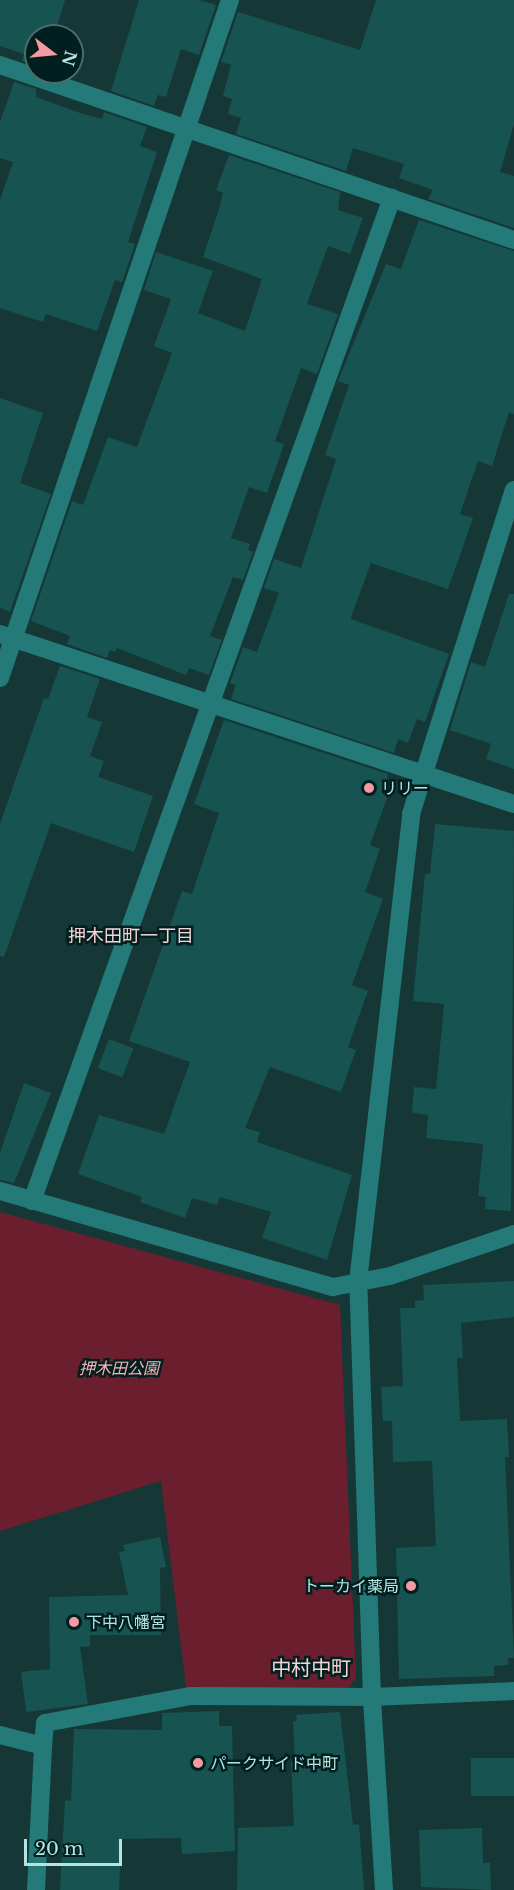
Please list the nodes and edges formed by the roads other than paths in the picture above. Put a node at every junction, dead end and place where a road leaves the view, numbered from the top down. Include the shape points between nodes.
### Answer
1 (230, 0) edge
2 (0, 65) edge
3 (188, 126) junction
4 (392, 198) junction
5 (514, 240) edge
6 (514, 490) edge
7 (7, 636) edge
8 (0, 678) edge
9 (211, 703) junction
10 (423, 774) junction
11 (514, 804) edge
12 (0, 1191) edge
13 (32, 1201) junction
14 (514, 1234) edge
15 (358, 1282) junction
16 (514, 1691) edge
17 (372, 1697) junction
18 (0, 1735) edge
19 (43, 1746) junction
20 (36, 1890) edge
21 (384, 1890) edge

1 - 3 street
2 - 3 street
3 - 4 street
3 - 7 street
4 - 5 street
4 - 9 street
6 - 10 street
7 - 8 street
7 - 9 street
9 - 10 street
9 - 13 street
10 - 11 street
10 - 15 street via 411,814
12 - 13 street
13 - 15 street via 333,1287
14 - 15 street via 390,1276
15 - 17 street
16 - 17 street
17 - 19 street via 190,1696 45,1722
17 - 21 street
18 - 19 street
19 - 20 street

